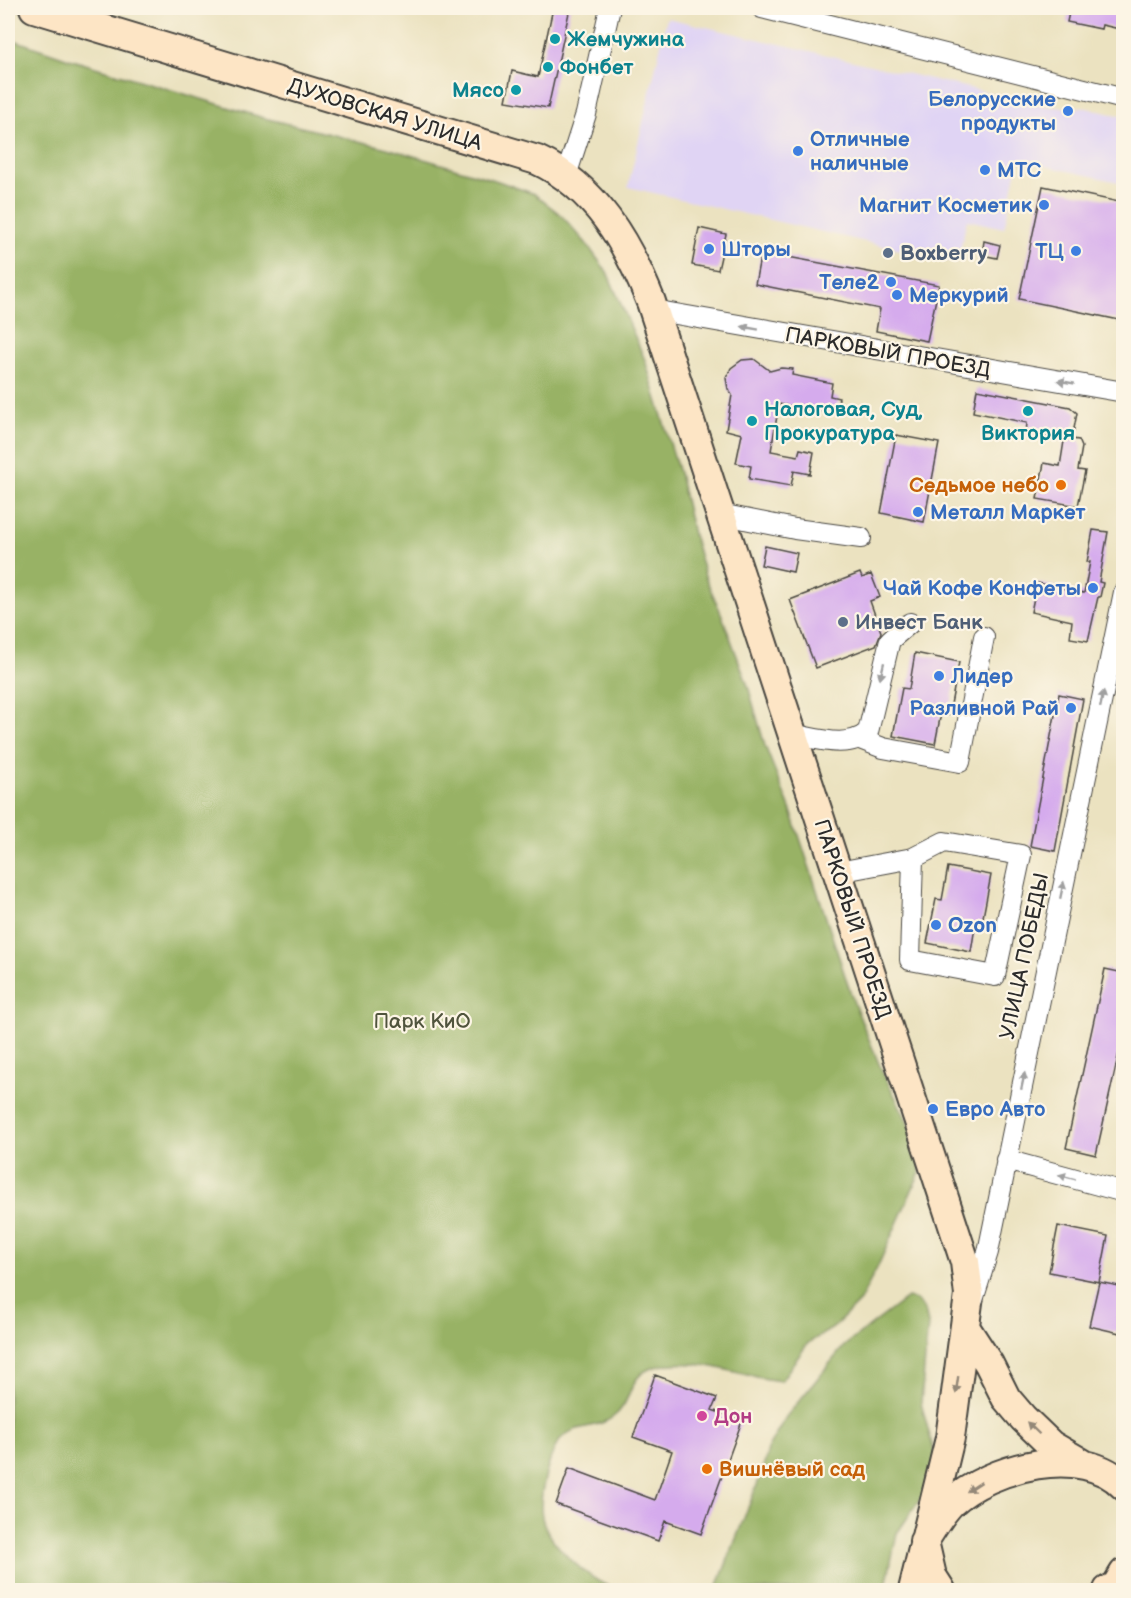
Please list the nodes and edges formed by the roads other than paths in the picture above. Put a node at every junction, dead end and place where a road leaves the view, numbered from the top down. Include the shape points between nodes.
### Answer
1 (34, 8) edge
2 (610, 8) edge
3 (762, 8) edge
4 (1124, 99) edge
5 (566, 176) junction
6 (653, 310) junction
7 (1124, 392) edge
8 (720, 514) junction
9 (861, 538) dead end
10 (1124, 592) edge
11 (910, 624) dead end
12 (984, 637) dead end
13 (791, 734) junction
14 (860, 739) junction
15 (913, 858) junction
16 (838, 872) junction
17 (1006, 1160) junction
18 (1124, 1192) edge
19 (965, 1327) junction
20 (1111, 1474) edge
21 (1124, 1486) edge
22 (924, 1541) junction
23 (913, 1590) edge
24 (941, 1590) edge

1 - 5 street, ДУХОВСКАЯ УЛИЦА via 527,157
2 - 5 street via 586,114
3 - 4 street
5 - 6 street, ПАРКОВЫЙ ПРОЕЗД via 613,226 636,264
7 -> 6 street, ПАРКОВЫЙ ПРОЕЗД
6 - 8 street, ПАРКОВЫЙ ПРОЕЗД
8 - 9 street
8 - 13 street, ПАРКОВЫЙ ПРОЕЗД
17 -> 10 street, УЛИЦА ПОБЕДЫ
11 -> 14 street via 890,639 868,732
12 - 14 street via 960,762 883,748
13 - 14 street via 848,742
13 - 16 street, ПАРКОВЫЙ ПРОЕЗД
15 - 15 street via 910,960 995,976 1021,855 944,842
15 - 16 street
16 - 19 street, ПАРКОВЫЙ ПРОЕЗД via 965,1262 969,1295
18 -> 17 street
17 - 19 street, УЛИЦА ПОБЕДЫ via 988,1252
20 -> 19 street via 1051,1445 1023,1418 1006,1398
19 -> 22 street, ПАРКОВЫЙ ПРОЕЗД via 950,1438
20 - 21 street
20 -> 22 street via 1084,1464 1050,1463 1004,1472 951,1504
22 - 23 street, ПАРКОВЫЙ ПРОЕЗД
22 - 24 street via 932,1576

